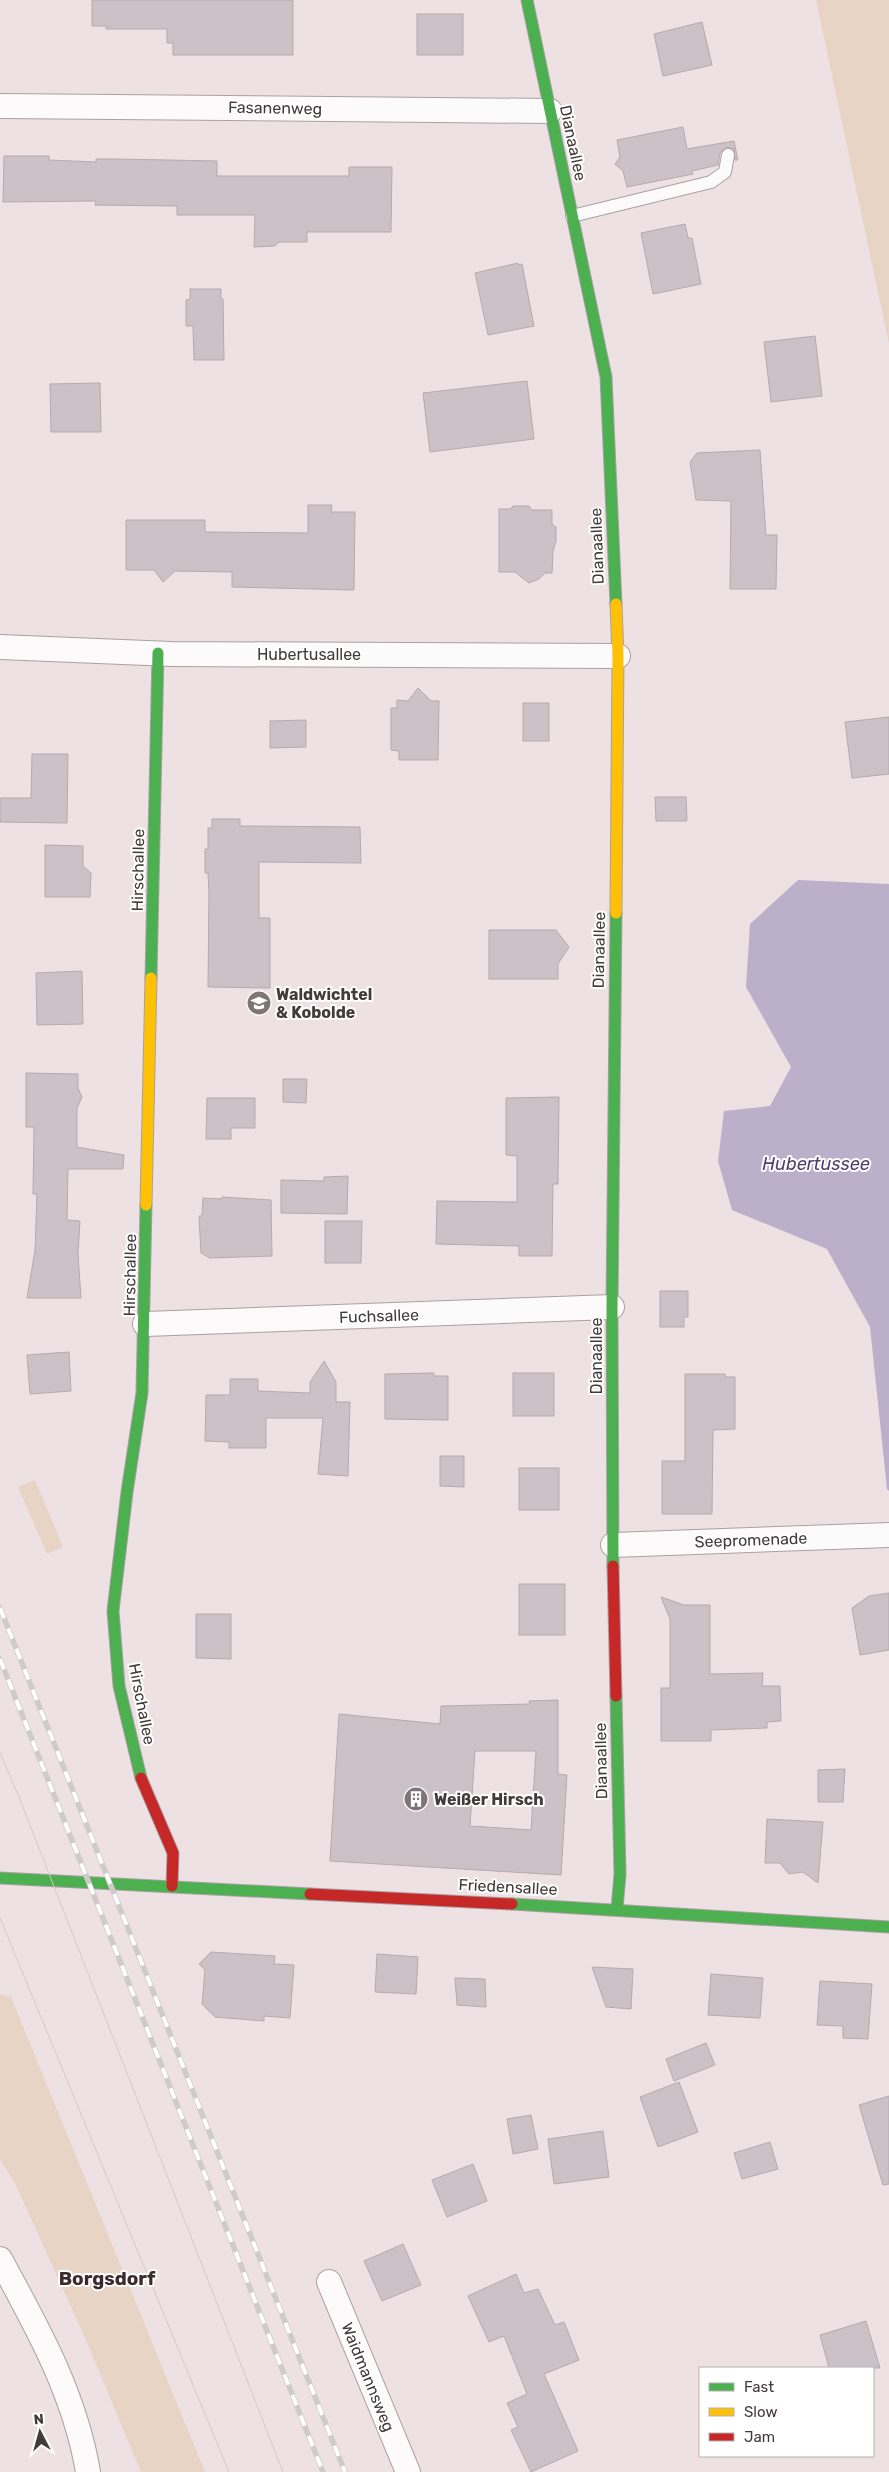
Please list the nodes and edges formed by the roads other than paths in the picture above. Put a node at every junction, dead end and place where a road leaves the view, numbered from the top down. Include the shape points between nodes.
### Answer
1 (527, 0) edge
2 (0, 106) edge
3 (550, 111) junction
4 (728, 156) dead end
5 (572, 216) junction
6 (0, 647) edge
7 (158, 653) junction
8 (618, 656) junction
9 (612, 1307) junction
10 (145, 1324) junction
11 (889, 1535) edge
12 (613, 1545) junction
13 (0, 1878) edge
14 (172, 1886) junction
15 (617, 1910) junction
16 (889, 1927) edge
17 (0, 2259) edge
18 (329, 2282) dead end
19 (88, 2472) edge
20 (408, 2472) edge

1 - 3 street, Dianaallee
2 - 3 street, Fasanenweg
3 - 5 street, Dianaallee
4 - 5 lane via 725,172 711,182
5 - 8 street, Dianaallee via 606,377
6 - 7 street, Hubertusallee
7 - 8 street, Hubertusallee
7 - 10 street, Hirschallee
8 - 9 street, Dianaallee
9 - 10 street, Fuchsallee
9 - 12 street, Dianaallee
10 - 14 street, Hirschallee via 142,1393 126,1492 113,1611 118,1686 139,1773 173,1853
11 - 12 street, Seepromenade
12 - 15 street, Dianaallee via 620,1874
13 - 14 street, Friedensallee
14 - 15 street, Friedensallee
15 - 16 street, Friedensallee
17 - 19 street via 50,2350 83,2443
18 - 20 street, Waidmannsweg

